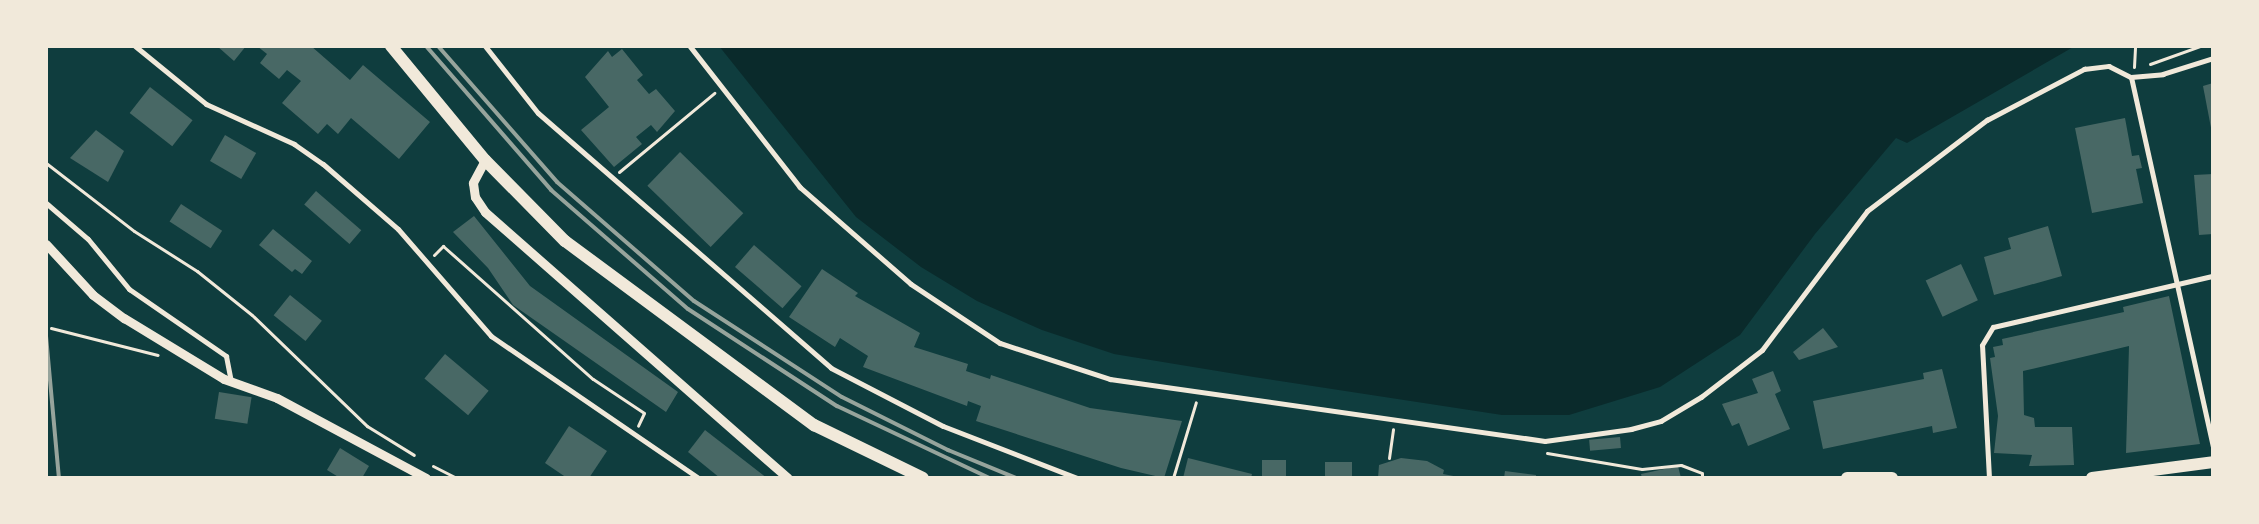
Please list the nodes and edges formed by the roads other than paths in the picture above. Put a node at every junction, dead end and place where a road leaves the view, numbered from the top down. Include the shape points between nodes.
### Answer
1 (135, 46) edge
2 (391, 46) edge
3 (485, 46) edge
4 (690, 46) edge
5 (2213, 58) edge
6 (2131, 77) junction
7 (486, 160) junction
8 (46, 203) edge
9 (48, 246) edge
10 (2213, 276) edge
11 (2178, 280) junction
12 (231, 382) junction
13 (2213, 448) edge
14 (2213, 462) edge
15 (910, 475) edge
16 (426, 478) edge
17 (698, 478) edge
18 (788, 478) edge
19 (923, 478) edge
20 (1078, 478) edge
21 (1846, 478) edge
22 (1892, 478) edge
23 (1989, 478) edge
24 (2092, 478) edge

1 - 17 street via 206,104 309,154 398,229 491,336
2 - 7 main road
3 - 20 street via 538,113 831,368 942,426
4 - 6 street via 800,187 911,284 1000,343 1110,379 1545,441 1660,421 1762,350 1866,211 1918,169 1987,120 2084,69 2109,66
5 - 6 street via 2163,74
6 - 11 street
7 - 15 main road via 565,241 644,304 814,425
7 - 18 street via 472,182 485,212
8 - 12 street via 88,239 129,289 226,356
9 - 12 street via 99,300
10 - 11 street
11 - 13 street
11 - 23 street via 2001,322 1986,334 1982,345
12 - 16 street via 267,393
14 - 24 main road
15 - 19 main road
21 - 22 main road

